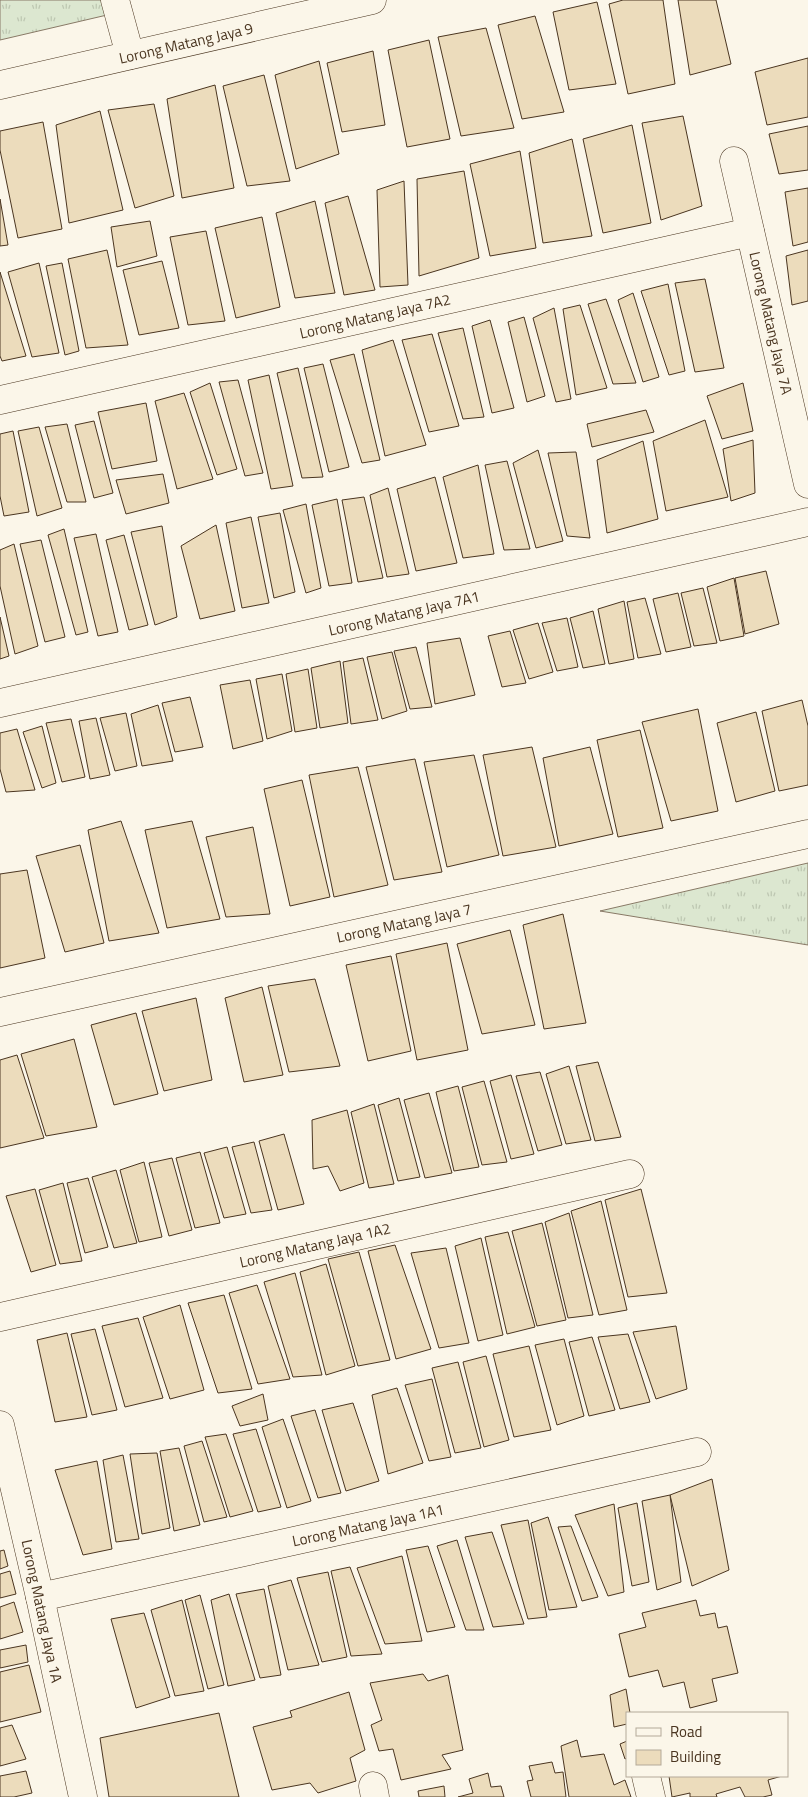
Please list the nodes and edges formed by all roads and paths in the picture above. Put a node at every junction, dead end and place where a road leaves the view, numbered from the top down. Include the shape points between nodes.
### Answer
1 (115, 0) edge
2 (372, 0) edge
3 (277, 10) edge
4 (130, 55) junction
5 (0, 85) edge
6 (734, 161) dead end
7 (750, 232) junction
8 (0, 400) edge
9 (808, 484) edge
10 (808, 522) edge
11 (0, 703) edge
12 (808, 834) edge
13 (0, 1012) edge
14 (630, 1174) dead end
15 (0, 1317) edge
16 (0, 1425) edge
17 (697, 1452) dead end
18 (40, 1598) junction
19 (646, 1777) edge
20 (83, 1797) edge
21 (651, 1797) edge

1 - 4 street
2 - 3 street, Lorong Matang Jaya 9
3 - 4 street, Lorong Matang Jaya 9
4 - 5 street, Lorong Matang Jaya 9
6 - 7 street, Lorong Matang Jaya 7A
7 - 8 street, Lorong Matang Jaya 7A2
7 - 9 street, Lorong Matang Jaya 7A
10 - 11 street, Lorong Matang Jaya 7A1
12 - 13 street, Lorong Matang Jaya 7
14 - 15 street, Lorong Matang Jaya 1A2
16 - 18 street, Lorong Matang Jaya 1A
17 - 18 street, Lorong Matang Jaya 1A1
18 - 20 street, Lorong Matang Jaya 1A
19 - 21 street

